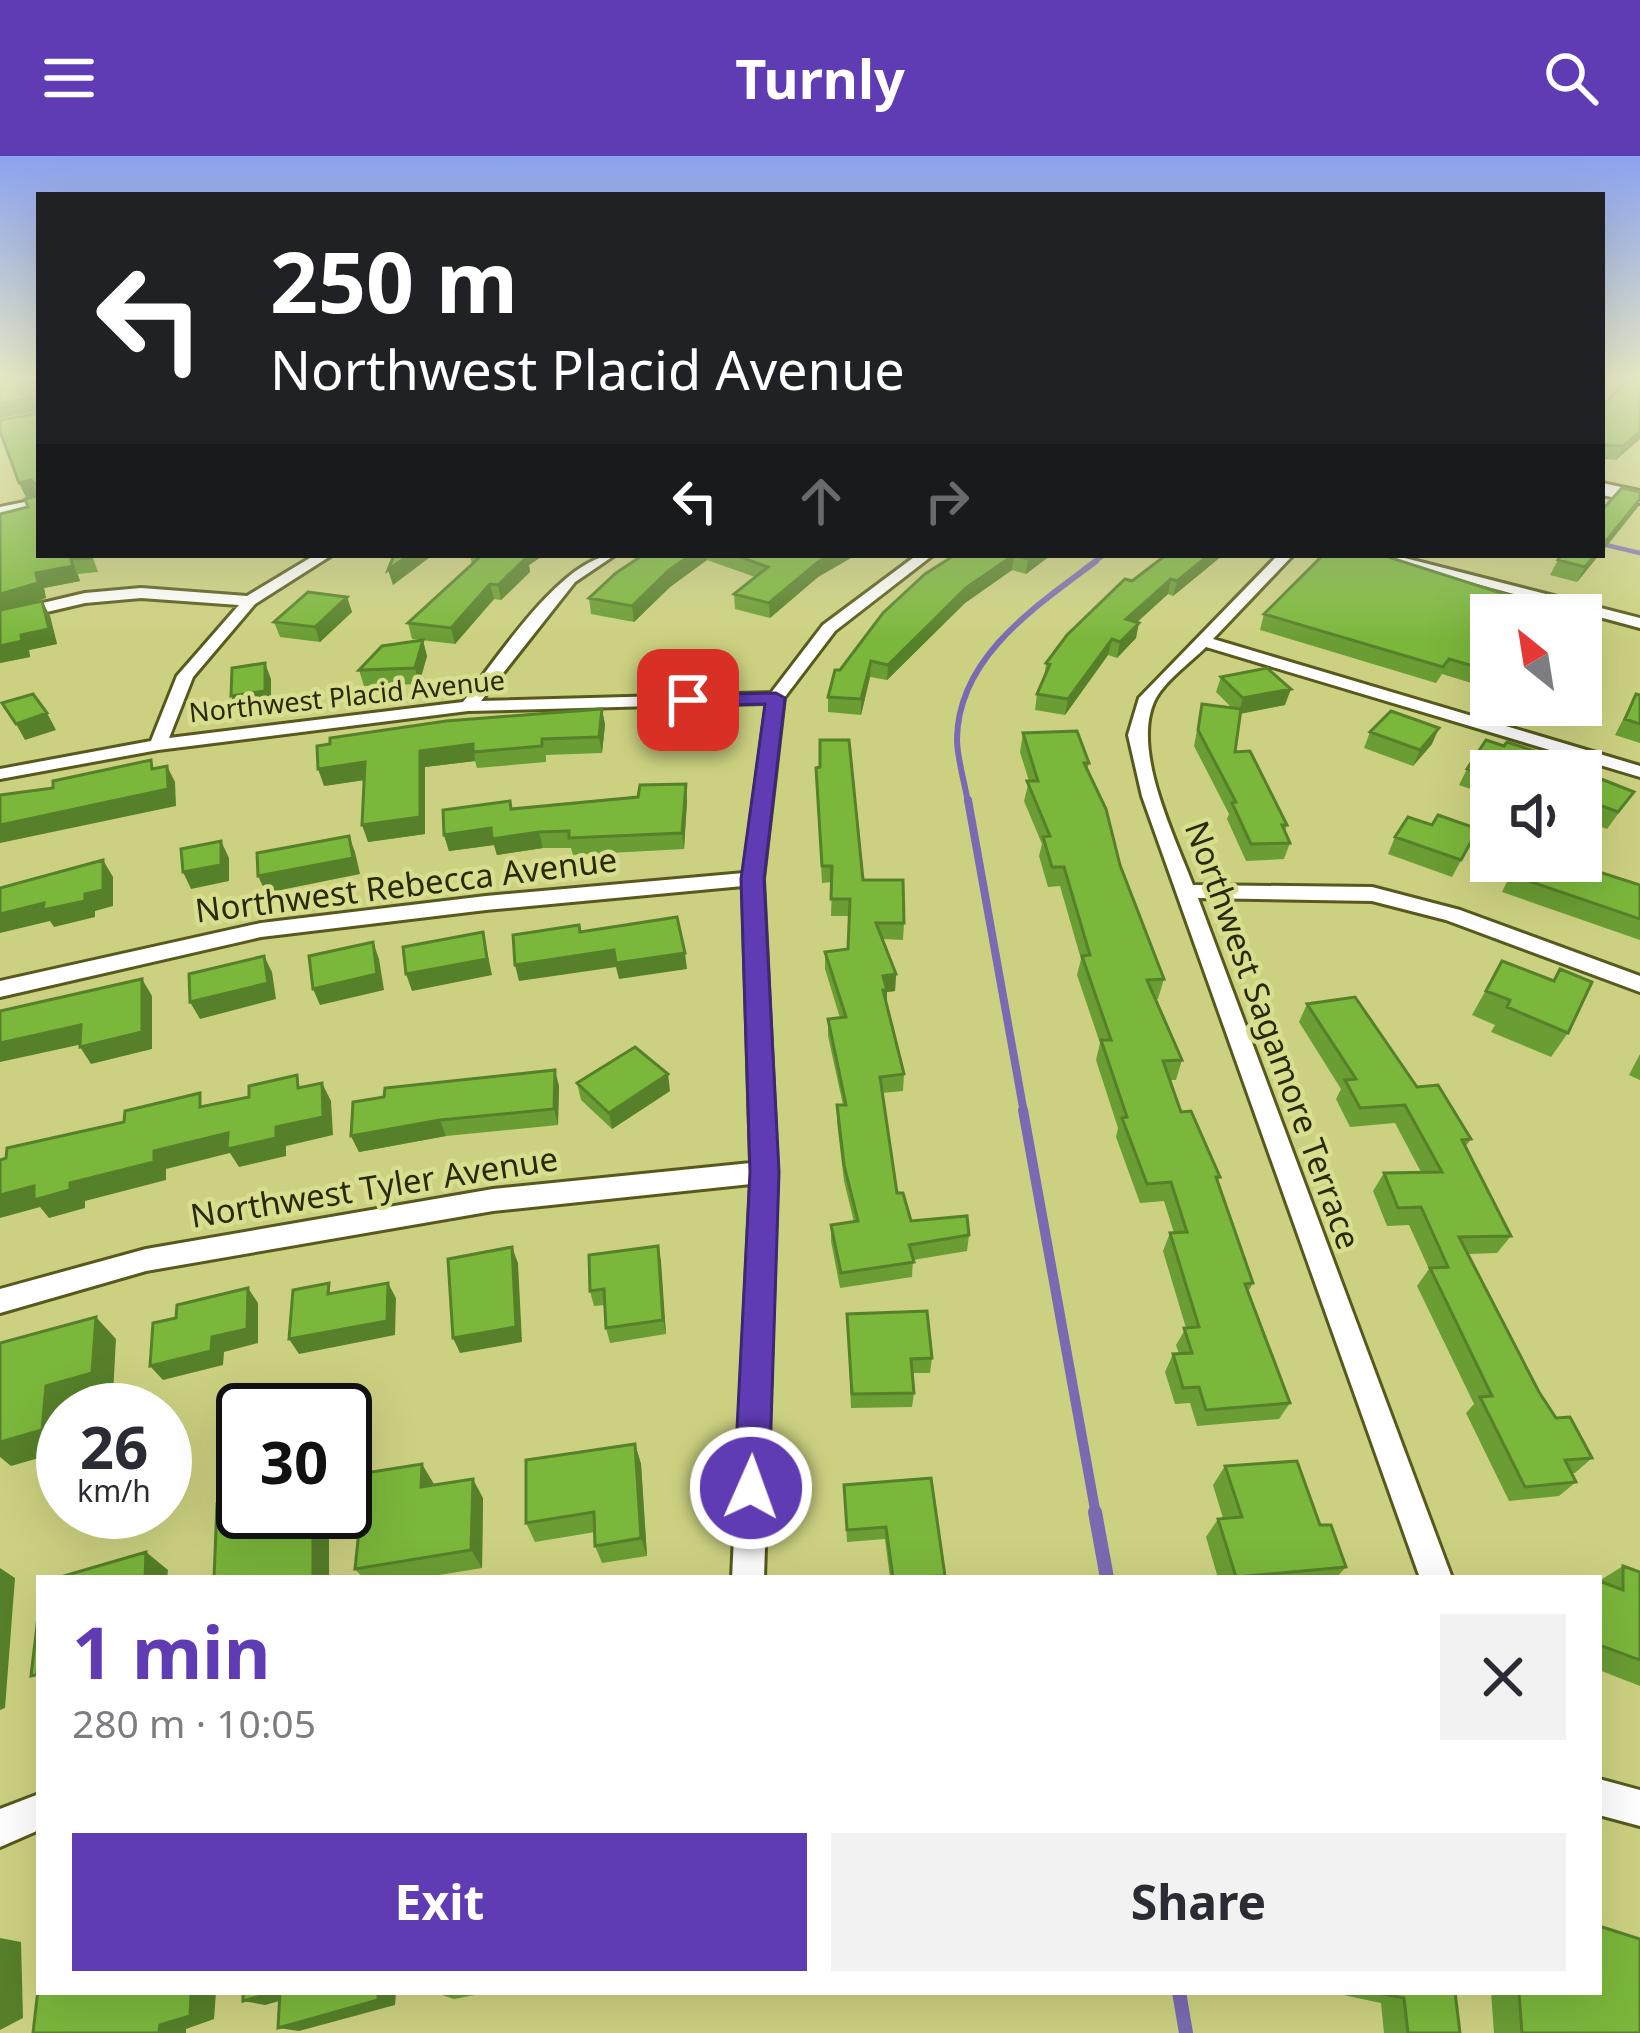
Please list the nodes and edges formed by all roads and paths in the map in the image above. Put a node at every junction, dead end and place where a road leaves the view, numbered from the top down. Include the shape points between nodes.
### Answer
1 (1605, 477) edge
2 (1640, 484) edge
3 (1605, 490) edge
4 (1640, 497) edge
5 (36, 504) edge
6 (0, 511) edge
7 (320, 558) edge
8 (603, 558) edge
9 (922, 558) edge
10 (1283, 558) edge
11 (1388, 558) edge
12 (250, 601) junction
13 (0, 618) edge
14 (1640, 623) edge
15 (1201, 640) junction
16 (776, 698) junction
17 (468, 706) junction
18 (158, 745) junction
19 (1640, 772) edge
20 (0, 774) edge
21 (753, 879) junction
22 (1186, 891) junction
23 (1640, 984) edge
24 (0, 989) edge
25 (764, 1172) junction
26 (0, 1301) edge
27 (748, 1575) edge
28 (1435, 1575) edge
29 (1602, 1798) edge
30 (1640, 1808) edge
31 (36, 1813) edge
32 (0, 1828) edge

1 - 2 main road
3 - 4 main road
5 - 6 street
7 - 12 street
8 - 17 street via 570,579
9 - 16 street via 829,628
10 - 15 street, Northwest Sagamore Terrace
11 - 14 street
12 - 13 street via 141,593
12 - 18 street via 185,676
15 - 19 street
15 - 22 street, Northwest Sagamore Terrace via 1147,698 1137,735
16 - 17 street, Northwest Placid Avenue
16 - 21 street
17 - 18 street, Northwest Placid Avenue
18 - 20 street, Northwest Placid Avenue
21 - 24 street, Northwest Rebecca Avenue via 261,930
21 - 25 street
22 - 23 street via 1372,894
22 - 28 street, Northwest Sagamore Terrace
25 - 26 street, Northwest Tyler Avenue via 493,1200 146,1260
25 - 27 street
29 - 30 street
31 - 32 street

